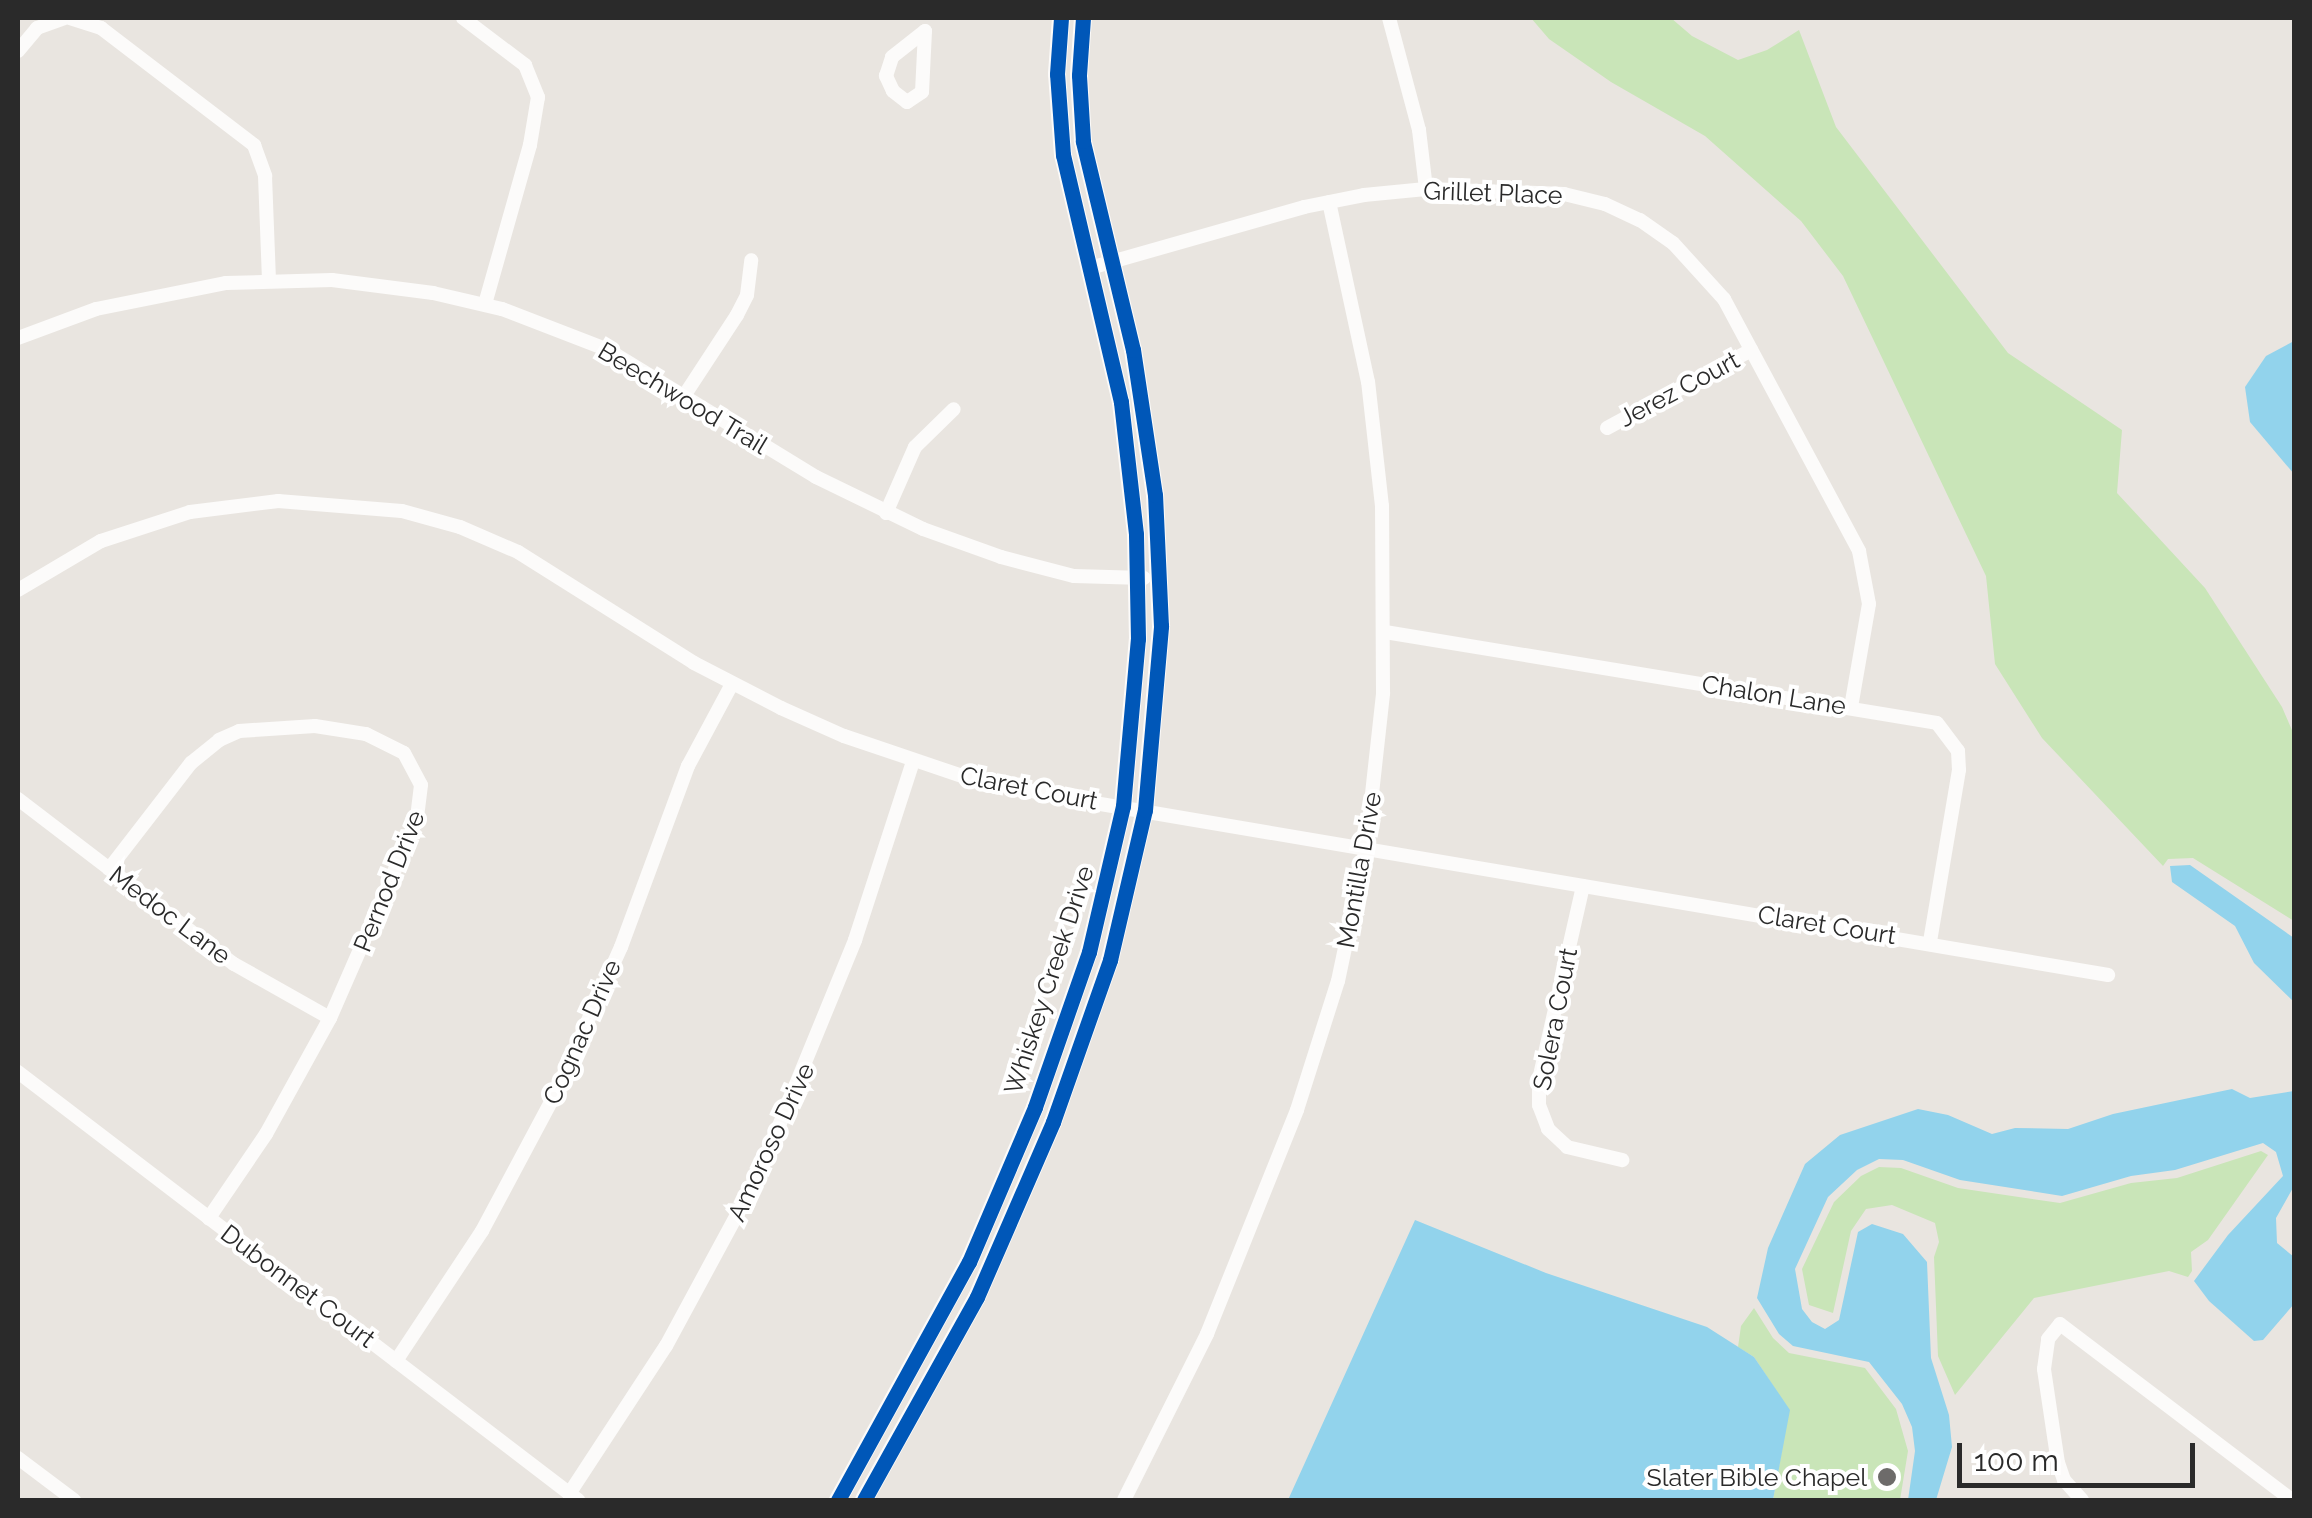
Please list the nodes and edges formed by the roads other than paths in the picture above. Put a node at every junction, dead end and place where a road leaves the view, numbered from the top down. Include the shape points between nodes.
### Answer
1 (67, 18) edge
2 (464, 18) edge
3 (1061, 18) edge
4 (1083, 18) edge
5 (1388, 18) edge
6 (925, 24) edge
7 (18, 52) edge
8 (1426, 188) junction
9 (1329, 202) junction
10 (751, 260) dead end
11 (1112, 262) junction
12 (1090, 268) junction
13 (268, 281) junction
14 (485, 304) junction
15 (18, 338) edge
16 (1751, 350) junction
17 (684, 396) junction
18 (954, 408) dead end
19 (1608, 428) dead end
20 (886, 513) junction
21 (1160, 577) junction
22 (1138, 578) junction
23 (18, 590) edge
24 (1385, 632) junction
25 (732, 684) junction
26 (1852, 707) junction
27 (913, 761) junction
28 (18, 799) edge
29 (1123, 806) junction
30 (1145, 810) junction
31 (1366, 848) junction
32 (109, 868) junction
33 (1582, 886) junction
34 (1930, 942) junction
35 (2108, 975) dead end
36 (330, 1018) junction
37 (18, 1072) edge
38 (1622, 1160) dead end
39 (209, 1218) junction
40 (396, 1361) junction
41 (18, 1458) edge
42 (574, 1497) edge
43 (74, 1500) edge
44 (838, 1500) edge
45 (864, 1500) edge
46 (1124, 1500) edge
47 (2082, 1500) edge
48 (2292, 1500) edge

1 - 7 street via 37,28
1 - 13 street via 101,28 254,144 265,176
2 - 14 street via 525,65 538,98
3 - 12 street, Whiskey Creek Drive via 1063,156
4 - 11 street, Whiskey Creek Drive via 1083,141
5 - 8 street via 1419,130
6 - 6 street via 922,92 907,102 886,76 892,57
8 - 9 street, Grillet Place
8 - 16 street, Grillet Place via 1564,194 1624,212 1702,270
9 - 11 street, Grillet Place
9 - 24 street, Montilla Drive via 1375,429
10 - 17 street via 738,315
11 - 12 street, Grillet Place
11 - 21 street, Whiskey Creek Drive via 1147,429
12 - 22 street, Whiskey Creek Drive via 1121,402
13 - 14 street, Beechwood Trail via 377,284
13 - 15 street, Beechwood Trail via 145,296
14 - 17 street, Beechwood Trail via 608,350
16 - 19 street, Jerez Court
16 - 26 street, Grillet Place via 1865,569 1869,604
17 - 20 street, Beechwood Trail
18 - 20 street via 915,448
20 - 22 street, Beechwood Trail via 1038,568 1093,579
21 - 22 street, Beechwood Trail
21 - 30 street, Whiskey Creek Drive via 1158,686
22 - 29 street, Whiskey Creek Drive via 1135,702
23 - 25 street, Claret Court via 92,546 190,512 278,500 361,505 460,528 518,552
24 - 26 street, Chalon Lane
24 - 31 street, Montilla Drive
25 - 27 street, Claret Court
25 - 40 street, Cognac Drive via 688,766 620,947 554,1096 482,1231
26 - 34 street, Chalon Lane via 1937,724 1958,752
27 - 29 street, Claret Court via 1010,788
27 - 42 street, Amoroso Drive via 856,940 760,1172
28 - 32 street, Medoc Lane
29 - 30 street, Claret Court
29 - 44 street, Whiskey Creek Drive via 1090,952 1036,1107 945,1310
30 - 31 street, Claret Court
30 - 45 street, Whiskey Creek Drive via 1110,960 1054,1122 976,1297
31 - 33 street, Claret Court
31 - 46 street, Montilla Drive via 1338,980 1298,1110 1207,1334
32 - 36 street, Medoc Lane via 234,964
32 - 36 street, Pernod Drive via 180,776 219,740 279,725 349,730 389,742 415,768 421,802
33 - 34 street, Claret Court
33 - 38 street, Solera Court via 1539,1105 1548,1129 1567,1148
34 - 35 street, Claret Court
36 - 39 street, Pernod Drive via 266,1134
37 - 39 street, Dubonnet Court
39 - 40 street, Dubonnet Court
40 - 42 street, Dubonnet Court
41 - 43 street
47 - 48 street via 2058,1463 2044,1370 2048,1340 2060,1324

